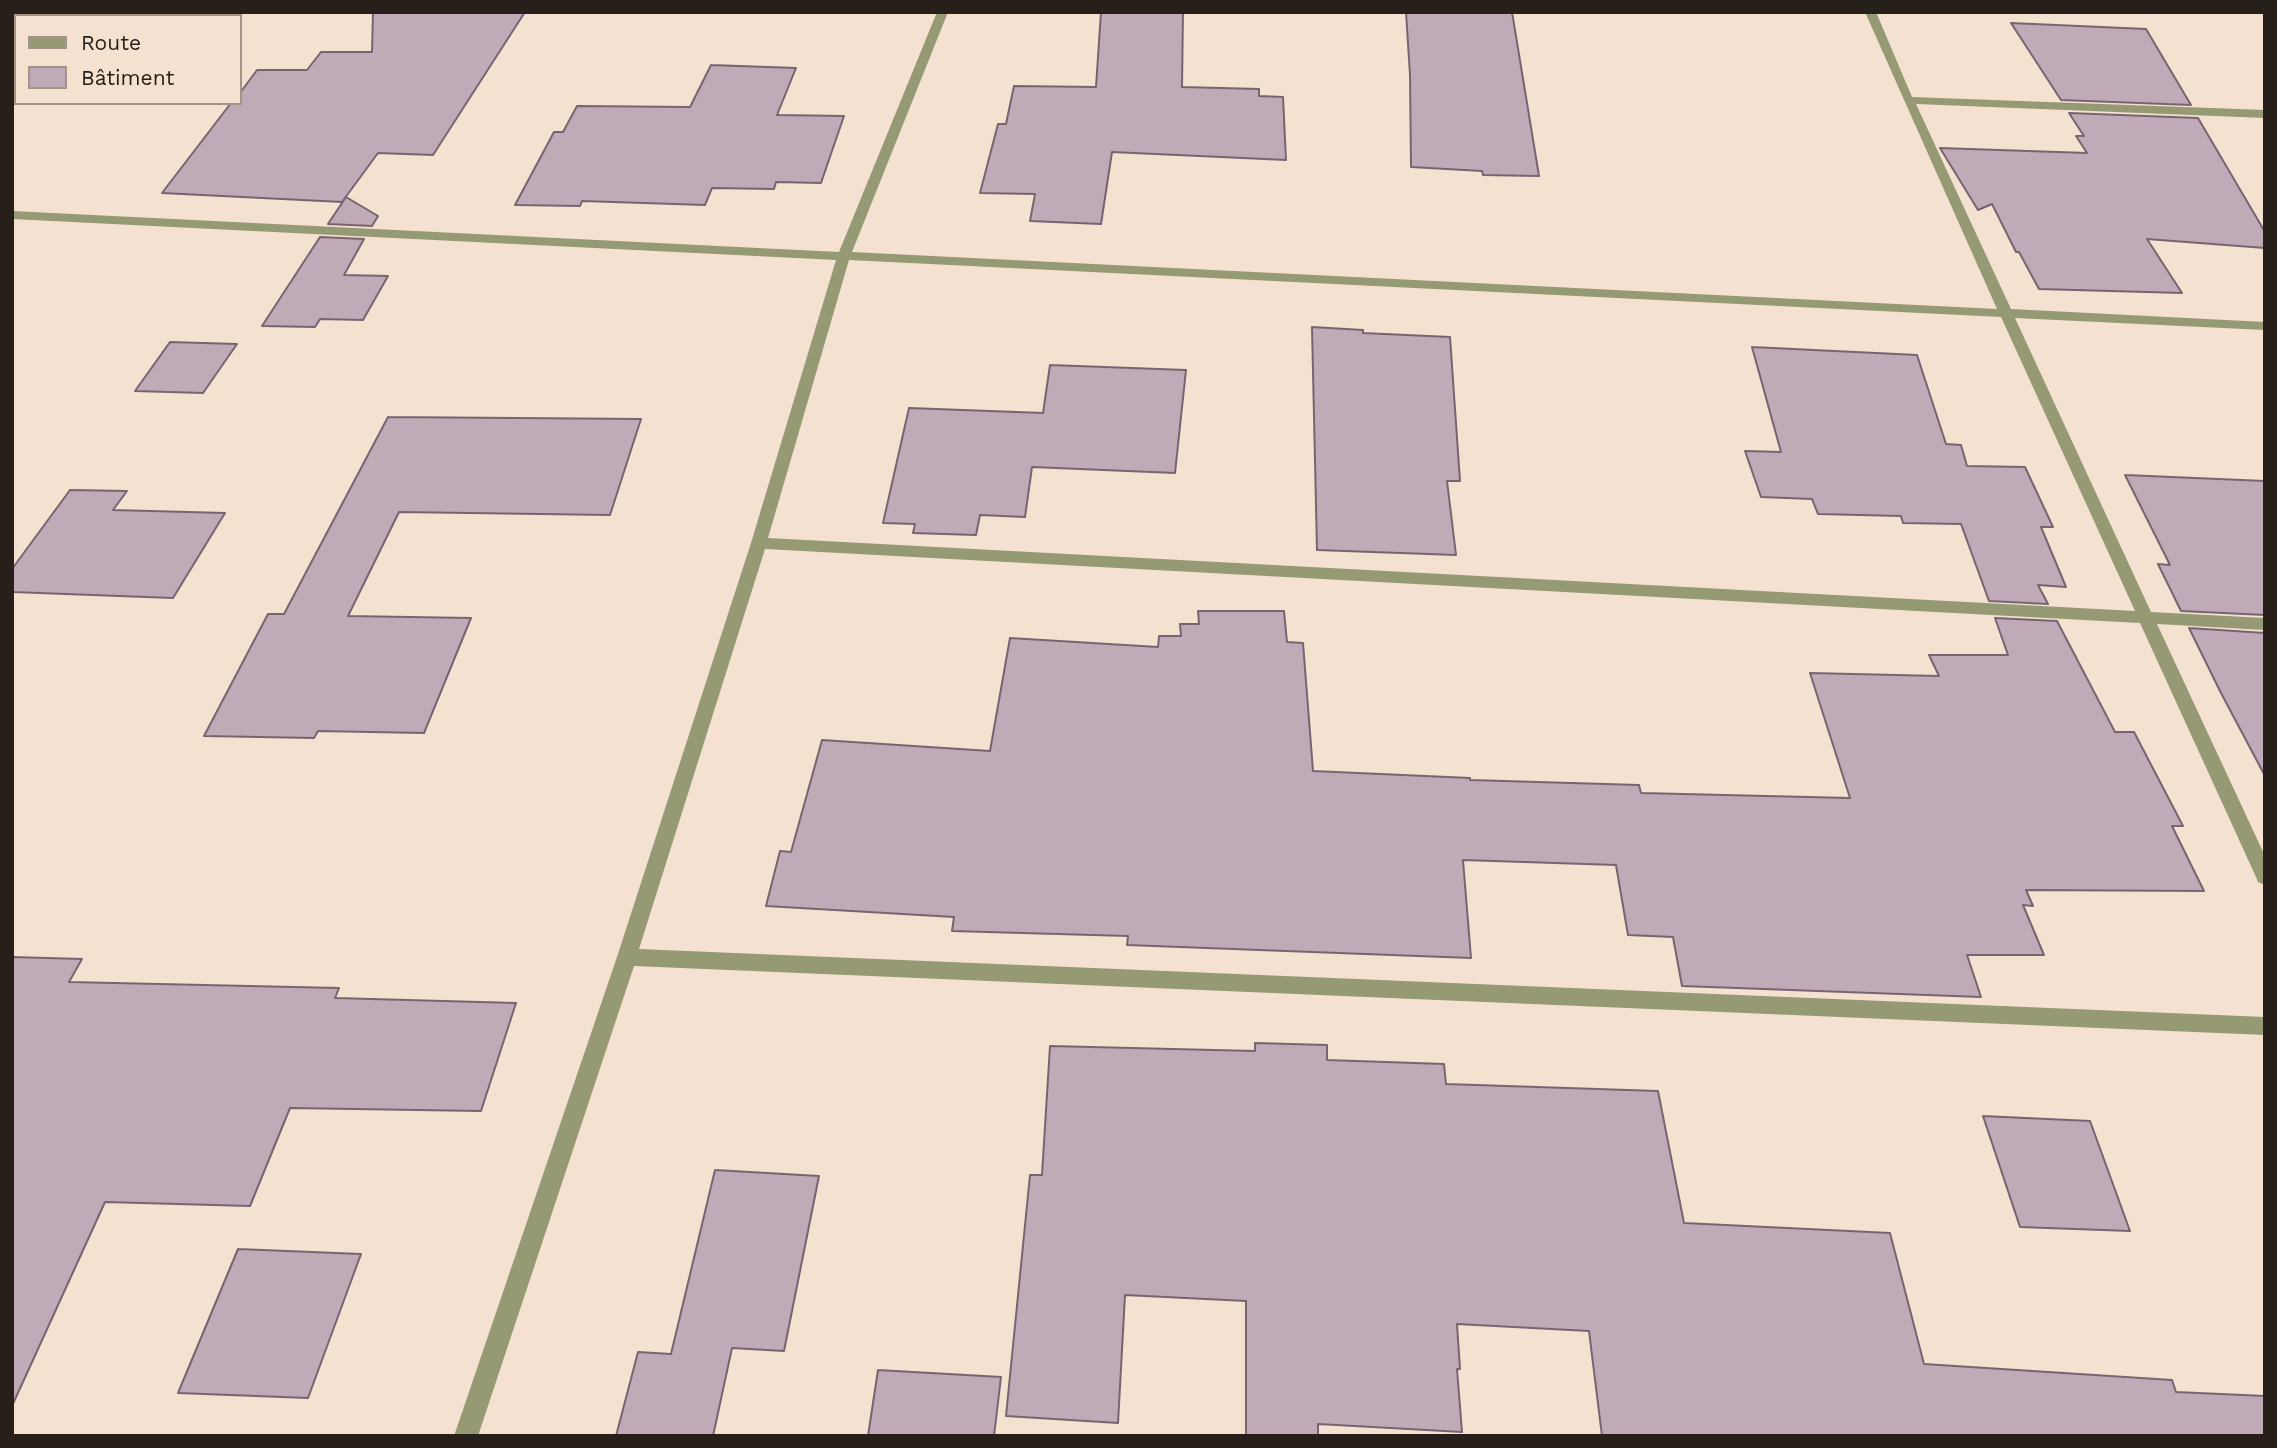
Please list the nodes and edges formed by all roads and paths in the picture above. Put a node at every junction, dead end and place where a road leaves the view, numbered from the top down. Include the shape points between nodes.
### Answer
1 (943, 12) edge
2 (1870, 12) edge
3 (1908, 100) junction
4 (2265, 114) edge
5 (12, 215) edge
6 (843, 258) junction
7 (2008, 314) junction
8 (2265, 326) edge
9 (759, 543) junction
10 (2146, 618) junction
11 (2265, 624) edge
12 (2265, 877) edge
13 (627, 957) junction
14 (2265, 1026) edge
15 (466, 1436) edge

1 - 6 street
2 - 3 street
3 - 4 street
3 - 7 street
5 - 6 street
6 - 7 street
6 - 9 street
7 - 8 street
7 - 10 street
9 - 10 street
9 - 13 street
10 - 11 street
10 - 12 street
13 - 14 street
13 - 15 street

